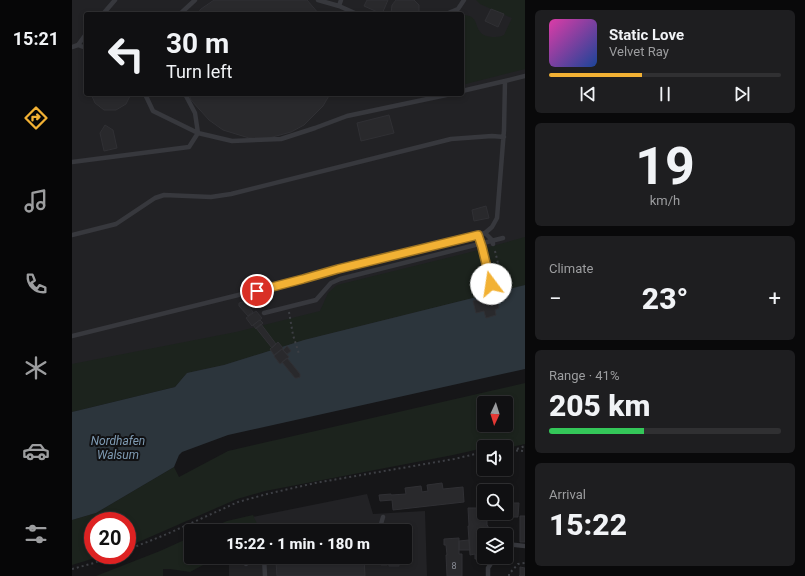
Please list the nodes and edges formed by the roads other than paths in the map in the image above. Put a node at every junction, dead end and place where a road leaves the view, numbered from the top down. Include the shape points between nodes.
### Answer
1 (115, 0) edge
2 (195, 0) edge
3 (318, 0) edge
4 (342, 0) edge
5 (464, 0) edge
6 (339, 6) junction
7 (105, 12) edge
8 (182, 12) edge
9 (352, 12) edge
10 (451, 12) edge
11 (84, 37) edge
12 (78, 45) junction
13 (72, 47) edge
14 (84, 47) edge
15 (525, 76) edge
16 (505, 82) junction
17 (464, 92) edge
18 (146, 96) edge
19 (186, 96) edge
20 (442, 96) edge
21 (198, 133) junction
22 (504, 137) junction
23 (72, 162) edge
24 (486, 233) junction
25 (72, 235) edge
26 (478, 235) junction
27 (503, 238) dead end
28 (492, 242) junction
29 (481, 245) junction
30 (338, 269) junction
31 (340, 279) junction
32 (494, 296) dead end
33 (264, 313) dead end
34 (72, 336) edge
35 (383, 517) dead end
36 (381, 524) edge
37 (513, 545) edge
38 (525, 546) edge
39 (264, 564) edge
40 (491, 564) edge
41 (265, 576) edge
42 (488, 576) edge

1 - 7 lane
2 - 8 lane
3 - 6 lane
4 - 6 lane
5 - 10 lane via 458,9
6 - 9 lane
11 - 12 lane
12 - 13 lane
12 - 14 lane
15 - 16 lane
16 - 17 lane
16 - 22 lane
18 - 21 lane via 153,111
19 - 21 lane via 195,113
20 - 21 lane via 348,116 281,139 232,141
21 - 23 lane via 189,147
22 - 24 lane via 497,218
22 - 25 lane via 451,139 231,194 211,197 164,195 155,198 116,224
24 - 26 lane
24 - 28 lane
26 - 29 lane
26 - 30 lane
27 - 28 lane
28 - 29 lane
29 - 31 lane
29 - 32 lane
30 - 31 lane
30 - 34 lane
31 - 33 lane via 331,283 316,300
35 - 36 lane
37 - 38 lane
39 - 41 lane
40 - 42 lane

